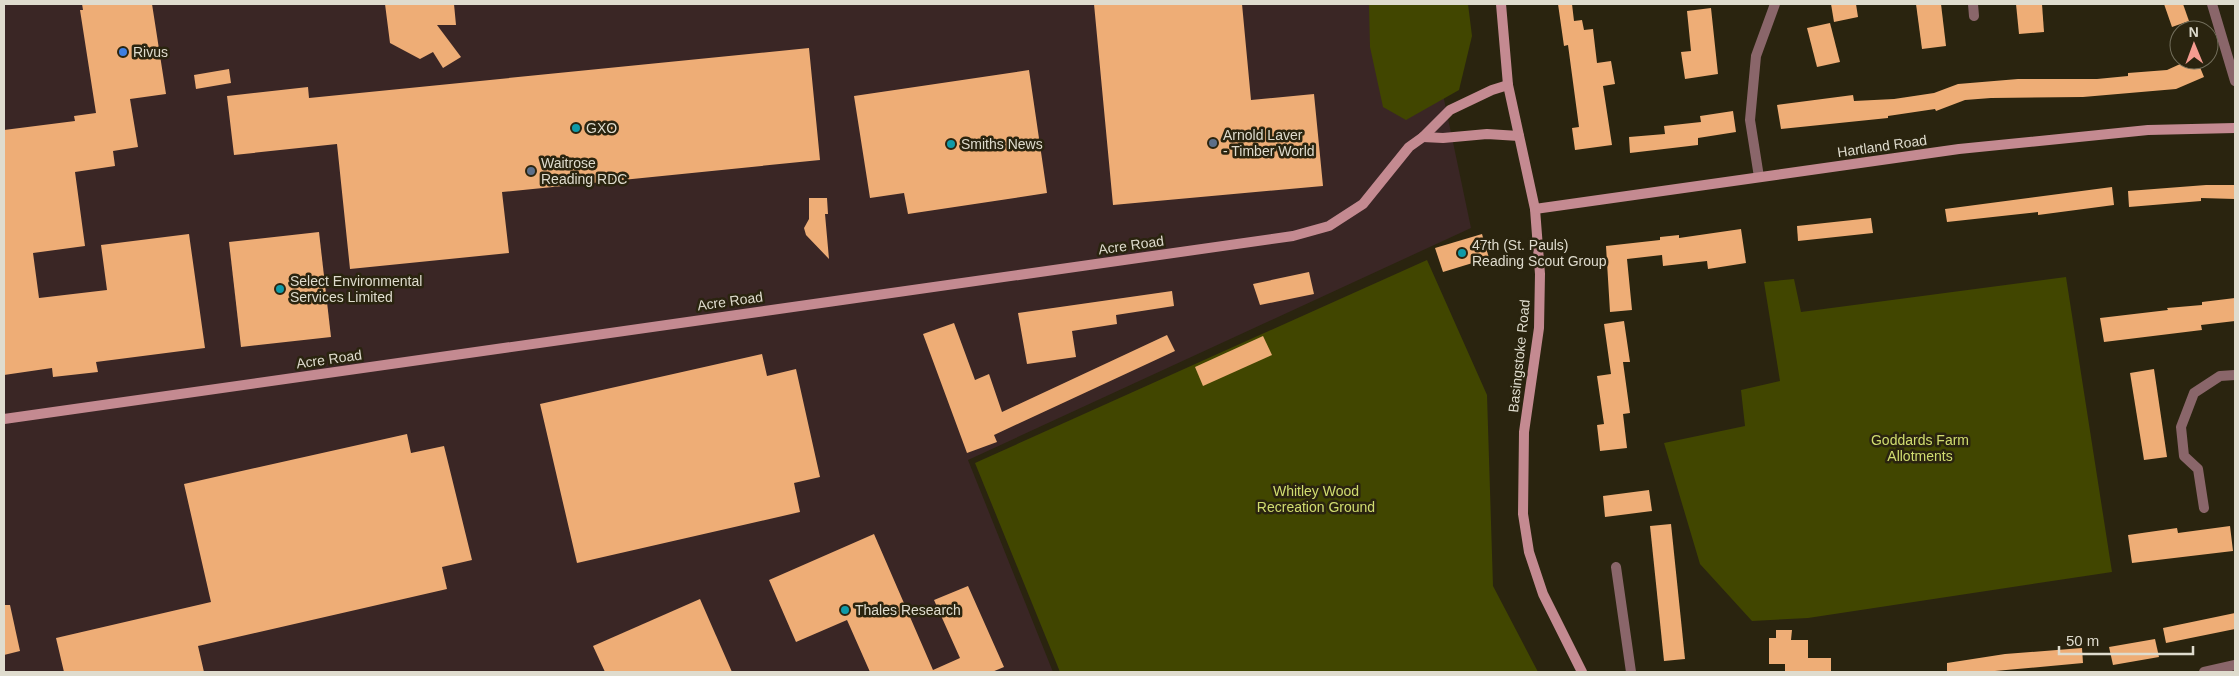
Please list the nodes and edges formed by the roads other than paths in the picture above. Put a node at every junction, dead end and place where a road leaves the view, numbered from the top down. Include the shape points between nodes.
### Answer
1 (1501, 4) edge
2 (1775, 4) edge
3 (1972, 4) edge
4 (2212, 4) edge
5 (1974, 16) dead end
6 (2235, 81) edge
7 (1508, 85) junction
8 (2235, 128) edge
9 (1519, 136) junction
10 (1423, 137) junction
11 (1759, 177) junction
12 (1535, 209) junction
13 (2235, 375) edge
14 (4, 419) edge
15 (2204, 508) dead end
16 (1616, 567) dead end
17 (2235, 665) edge
18 (1582, 672) edge
19 (1631, 672) edge
20 (2204, 672) edge

1 - 7 street, Basingstoke Road
2 - 11 street via 1756,56 1750,120
3 - 5 street
4 - 6 street
7 - 9 street, Basingstoke Road
7 - 10 street, Acre Road via 1458,105
8 - 11 street, Hartland Road via 2148,130 1959,149
9 - 10 street
9 - 12 street, Basingstoke Road
10 - 14 street, Acre Road via 1409,147 1363,204 1328,226 1293,236
11 - 12 street, Hartland Road
12 - 18 street, Basingstoke Road via 1540,274 1539,328 1524,432 1523,514 1529,552 1542,594
13 - 15 street via 2220,376 2194,393 2181,427 2184,456 2198,469
16 - 19 street
17 - 20 street

